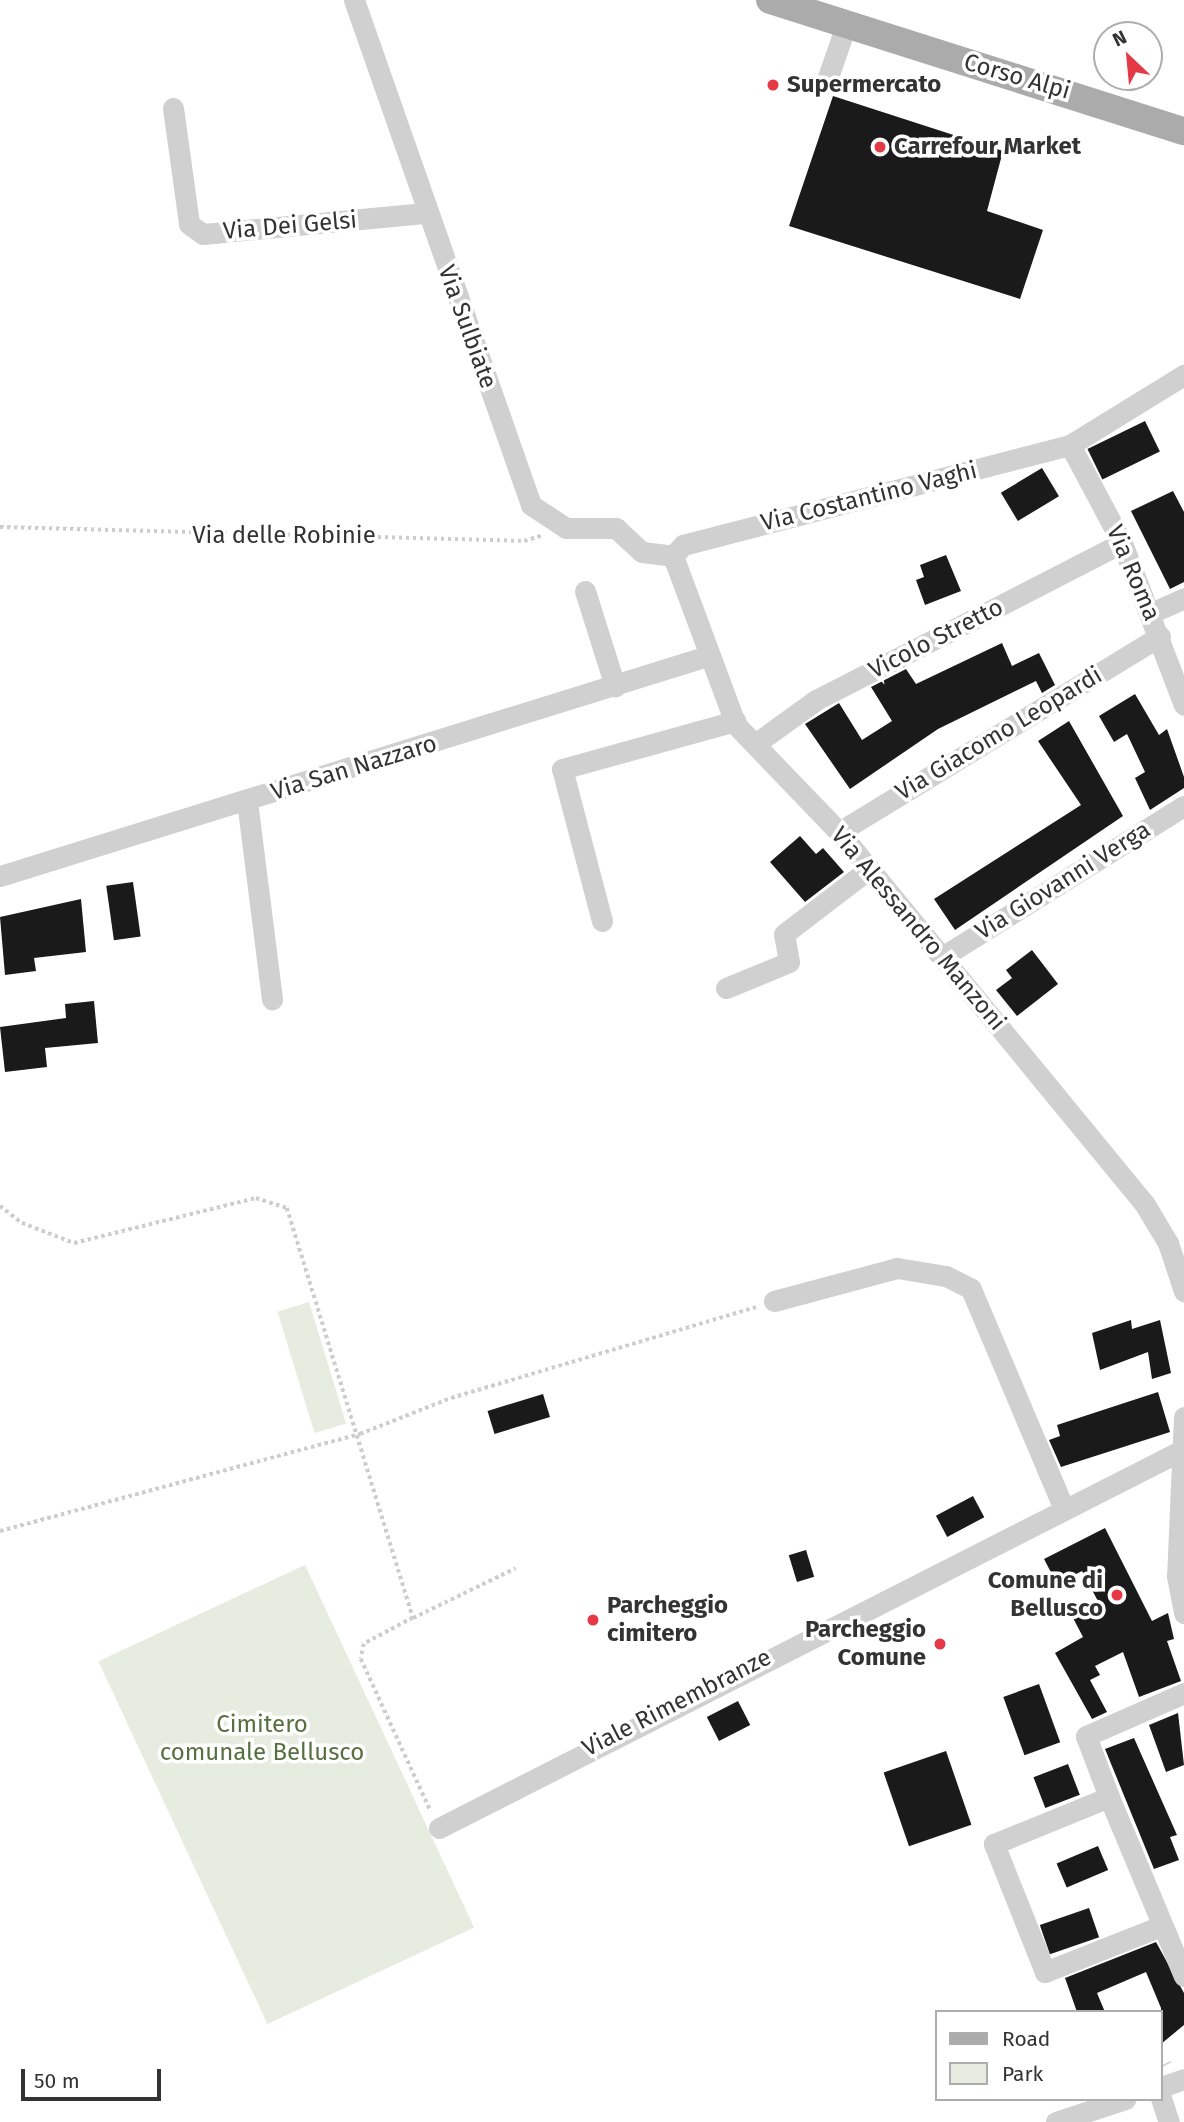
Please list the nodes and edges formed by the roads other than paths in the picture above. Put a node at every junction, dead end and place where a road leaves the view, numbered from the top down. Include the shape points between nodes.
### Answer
1 (354, 0) edge
2 (770, 0) edge
3 (846, 25) junction
4 (827, 83) dead end
5 (173, 108) dead end
6 (1184, 131) edge
7 (426, 214) junction
8 (1184, 376) edge
9 (1070, 445) junction
10 (1122, 543) junction
11 (673, 556) junction
12 (585, 591) dead end
13 (1184, 598) edge
14 (1151, 613) junction
15 (1160, 636) junction
16 (708, 656) junction
17 (615, 686) junction
18 (1184, 705) edge
19 (735, 721) junction
20 (755, 744) junction
21 (247, 801) junction
22 (1184, 806) edge
23 (839, 832) junction
24 (869, 869) junction
25 (0, 876) edge
26 (602, 921) dead end
27 (942, 957) junction
28 (726, 988) dead end
29 (272, 999) dead end
30 (1184, 1291) edge
31 (774, 1301) road end
32 (1184, 1417) edge
33 (1182, 1450) edge
34 (1064, 1509) junction
35 (1181, 1589) edge
36 (1184, 1693) edge
37 (1109, 1797) junction
38 (439, 1829) road end
39 (1161, 1926) junction
40 (1184, 1976) edge
41 (1169, 2083) edge
42 (1119, 2101) edge
43 (1056, 2122) edge
44 (1169, 2122) edge

1 - 7 street, Via Sulbiate
2 - 3 main road, Corso Alpi
3 - 4 street
3 - 6 main road, Corso Alpi
5 - 7 street, Via Dei Gelsi via 189,224 202,234
7 - 11 street, Via Sulbiate via 531,505 566,528 616,528 642,552
8 - 9 street, Via Costantino Vaghi
9 - 10 street, Via Roma
9 - 11 street, Via Costantino Vaghi via 684,545
10 - 14 street, Via Roma
10 - 20 street, Vicolo Stretto via 816,700
11 - 16 street, Via Alessandro Manzoni
12 - 17 street
13 - 14 street
14 - 15 street, Via Roma
15 - 18 street, Via Roma
15 - 23 street, Via Giacomo Leopardi
16 - 17 street, Via San Nazzaro
16 - 19 street, Via Alessandro Manzoni
17 - 21 street, Via San Nazzaro
19 - 20 street, Via Alessandro Manzoni
19 - 26 street via 562,769
20 - 23 street, Via Alessandro Manzoni
21 - 25 street, Via San Nazzaro
21 - 29 street
22 - 27 street, Via Giovanni Verga
23 - 24 street, Via Alessandro Manzoni
24 - 27 street, Via Alessandro Manzoni
24 - 28 street via 784,934 789,962
27 - 30 street, Via Alessandro Manzoni via 1144,1203 1168,1243
31 - 34 street via 897,1268 946,1276 971,1289
32 - 33 street
33 - 34 street, Viale Rimembranze
33 - 35 street
34 - 38 street, Viale Rimembranze
36 - 37 street via 1086,1736
37 - 39 street
37 - 39 street via 994,1844 1045,1972
39 - 40 street
41 - 44 street
42 - 43 street

